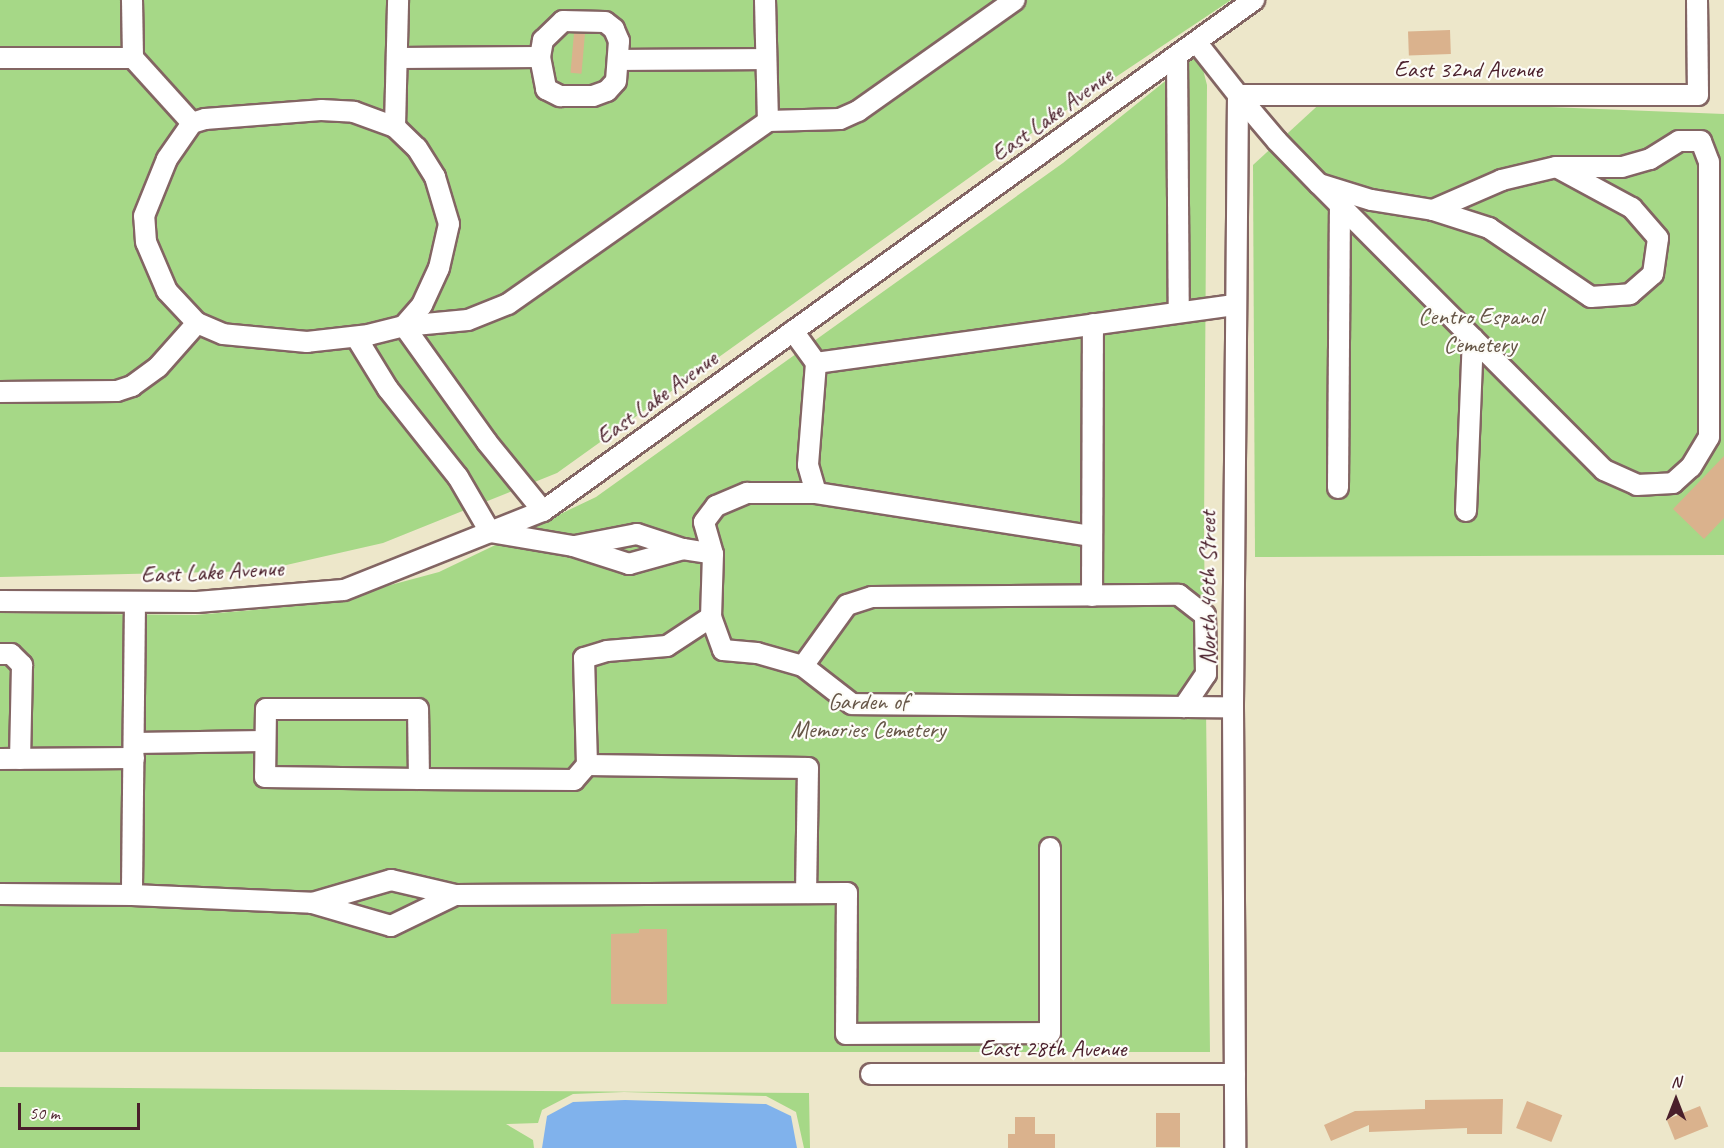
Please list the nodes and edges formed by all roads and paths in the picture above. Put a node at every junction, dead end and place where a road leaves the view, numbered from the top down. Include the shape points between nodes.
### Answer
1 (132, 0) edge
2 (398, 0) edge
3 (765, 0) edge
4 (1014, 0) edge
5 (1254, 0) edge
6 (1697, 0) edge
7 (1197, 43) junction
8 (540, 57) junction
9 (1177, 57) junction
10 (0, 58) edge
11 (133, 58) junction
12 (398, 58) junction
13 (765, 59) junction
14 (620, 60) junction
15 (1238, 95) junction
16 (768, 121) junction
17 (192, 123) junction
18 (395, 127) junction
19 (1556, 167) junction
20 (1319, 184) junction
21 (1340, 205) junction
22 (1433, 210) junction
23 (1236, 304) junction
24 (1179, 312) junction
25 (196, 323) junction
26 (1093, 324) junction
27 (404, 326) junction
28 (793, 332) junction
29 (356, 337) junction
30 (1473, 338) junction
31 (816, 363) junction
32 (0, 392) edge
33 (1338, 488) dead end
34 (816, 493) junction
35 (543, 511) junction
36 (1466, 511) dead end
37 (490, 532) junction
38 (1092, 536) junction
39 (573, 546) junction
40 (683, 549) junction
41 (712, 554) junction
42 (1092, 596) junction
43 (0, 601) edge
44 (135, 602) junction
45 (711, 617) junction
46 (0, 654) edge
47 (803, 666) junction
48 (1184, 707) junction
49 (1233, 707) junction
50 (264, 741) junction
51 (134, 750) junction
52 (0, 759) edge
53 (20, 759) junction
54 (587, 765) junction
55 (419, 779) junction
56 (1050, 848) dead end
57 (806, 893) junction
58 (0, 894) edge
59 (132, 895) junction
60 (455, 895) junction
61 (312, 903) junction
62 (871, 1074) dead end
63 (1234, 1074) junction
64 (1235, 1148) edge

1 - 11 street
2 - 12 street
3 - 13 street
4 - 16 street via 858,111 840,119
5 - 7 street, East Lake Avenue
6 - 15 street, East 32nd Avenue via 1698,95
7 - 9 street, East Lake Avenue
7 - 15 street
8 - 12 street
8 - 14 street via 543,40 552,28 563,21 587,20 605,22 614,29
8 - 14 street via 540,74 546,88 560,96 578,97 607,92 616,81
9 - 24 street
9 - 28 street, East Lake Avenue
10 - 11 street
11 - 17 street
12 - 18 street
13 - 14 street
13 - 16 street
15 - 20 street
15 - 23 street, North 46th Street
16 - 27 street via 508,304 468,320
17 - 18 street via 236,115 321,110 354,112
17 - 25 street via 154,185 144,216 146,242 167,291
18 - 27 street via 417,148 435,177 449,224 439,268 422,305
19 - 22 street via 1502,180
19 - 22 street via 1632,208 1658,238 1653,274 1630,294 1592,297 1489,228
19 - 30 street via 1622,167 1650,159 1678,141 1701,141 1709,162 1709,437 1691,467 1673,483 1638,485 1604,470
20 - 21 street
20 - 22 street via 1371,200
21 - 30 street
21 - 33 street
23 - 24 street
23 - 49 street, North 46th Street
24 - 26 street
25 - 29 street via 222,334 255,339 307,342
25 - 32 street via 158,367 132,386 117,391
26 - 31 street
26 - 38 street
27 - 29 street
27 - 35 street via 487,442
28 - 31 street
28 - 35 street, East Lake Avenue
29 - 37 street via 388,389 458,477
30 - 36 street
31 - 34 street via 808,465
34 - 38 street
34 - 41 street via 747,494 716,506 704,522
35 - 37 street, East Lake Avenue
37 - 39 street
37 - 44 street, East Lake Avenue via 344,590 197,602
38 - 42 street
39 - 40 street via 637,534
39 - 40 street via 629,564
40 - 41 street
41 - 45 street
42 - 47 street via 872,597 847,605
42 - 48 street via 1179,595 1205,615 1206,674
43 - 44 street, East Lake Avenue
44 - 51 street
45 - 47 street via 723,650 757,653
45 - 54 street via 666,646 607,651 584,658
46 - 53 street via 11,654 22,665
47 - 48 street via 852,704
48 - 49 street
49 - 63 street, North 46th Street
50 - 51 street
50 - 55 street via 264,777
50 - 55 street via 266,709 418,709
51 - 53 street
51 - 59 street
52 - 53 street
54 - 55 street via 574,780
54 - 57 street via 808,768
56 - 57 street via 1050,1033 846,1034 847,893
57 - 60 street
58 - 59 street
59 - 61 street
60 - 61 street via 391,880
60 - 61 street via 391,926
62 - 63 street, East 28th Avenue
63 - 64 street, North 46th Street

